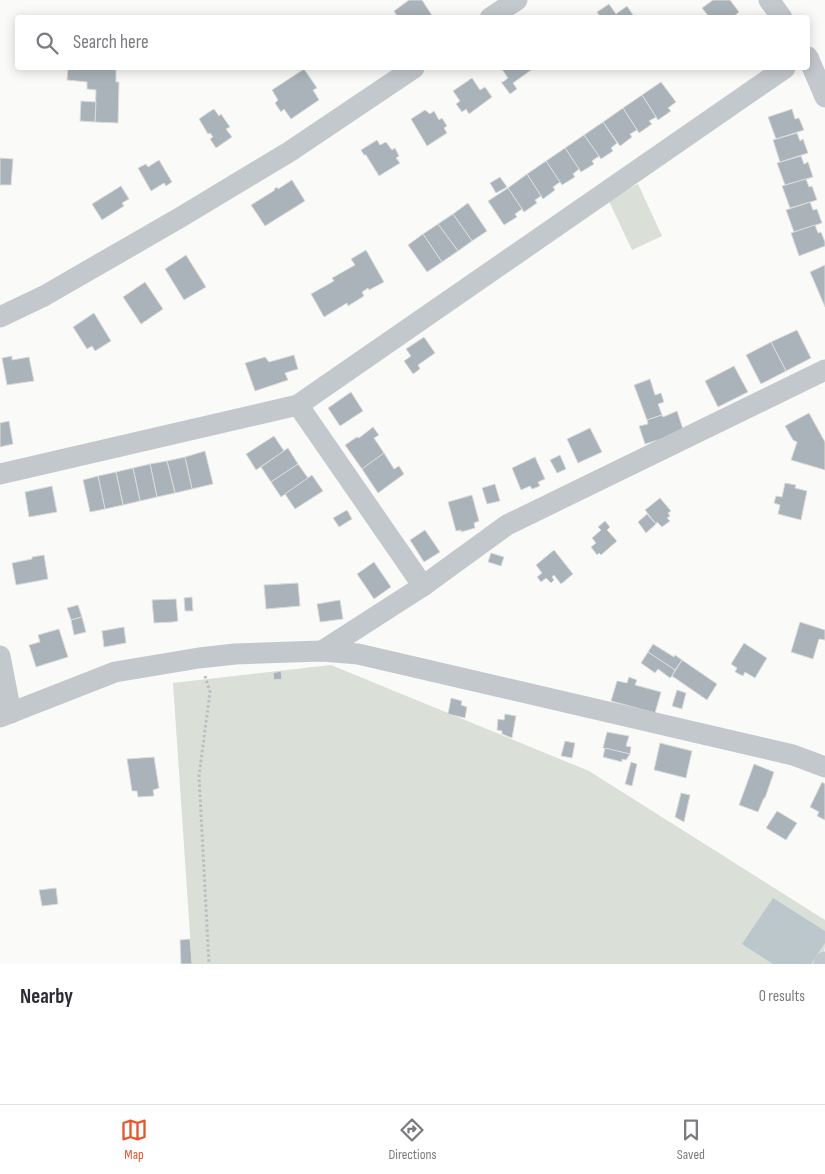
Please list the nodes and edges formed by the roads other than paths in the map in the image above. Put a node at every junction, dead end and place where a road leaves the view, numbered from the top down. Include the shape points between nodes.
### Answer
1 (517, 0) edge
2 (769, 0) edge
3 (494, 15) edge
4 (780, 15) edge
5 (810, 62) edge
6 (411, 70) edge
7 (782, 70) edge
8 (825, 97) edge
9 (0, 317) edge
10 (825, 370) edge
11 (298, 405) junction
12 (0, 474) edge
13 (423, 586) junction
14 (322, 651) junction
15 (0, 656) edge
16 (5, 715) edge
17 (825, 768) edge

1 - 3 street
2 - 4 street
5 - 8 street
6 - 9 street via 289,152 181,217 44,296
7 - 11 street
10 - 13 street via 507,526
11 - 12 street
11 - 13 street
13 - 14 street
14 - 16 street via 235,654 115,672
14 - 17 street via 358,654 793,755
15 - 16 street

